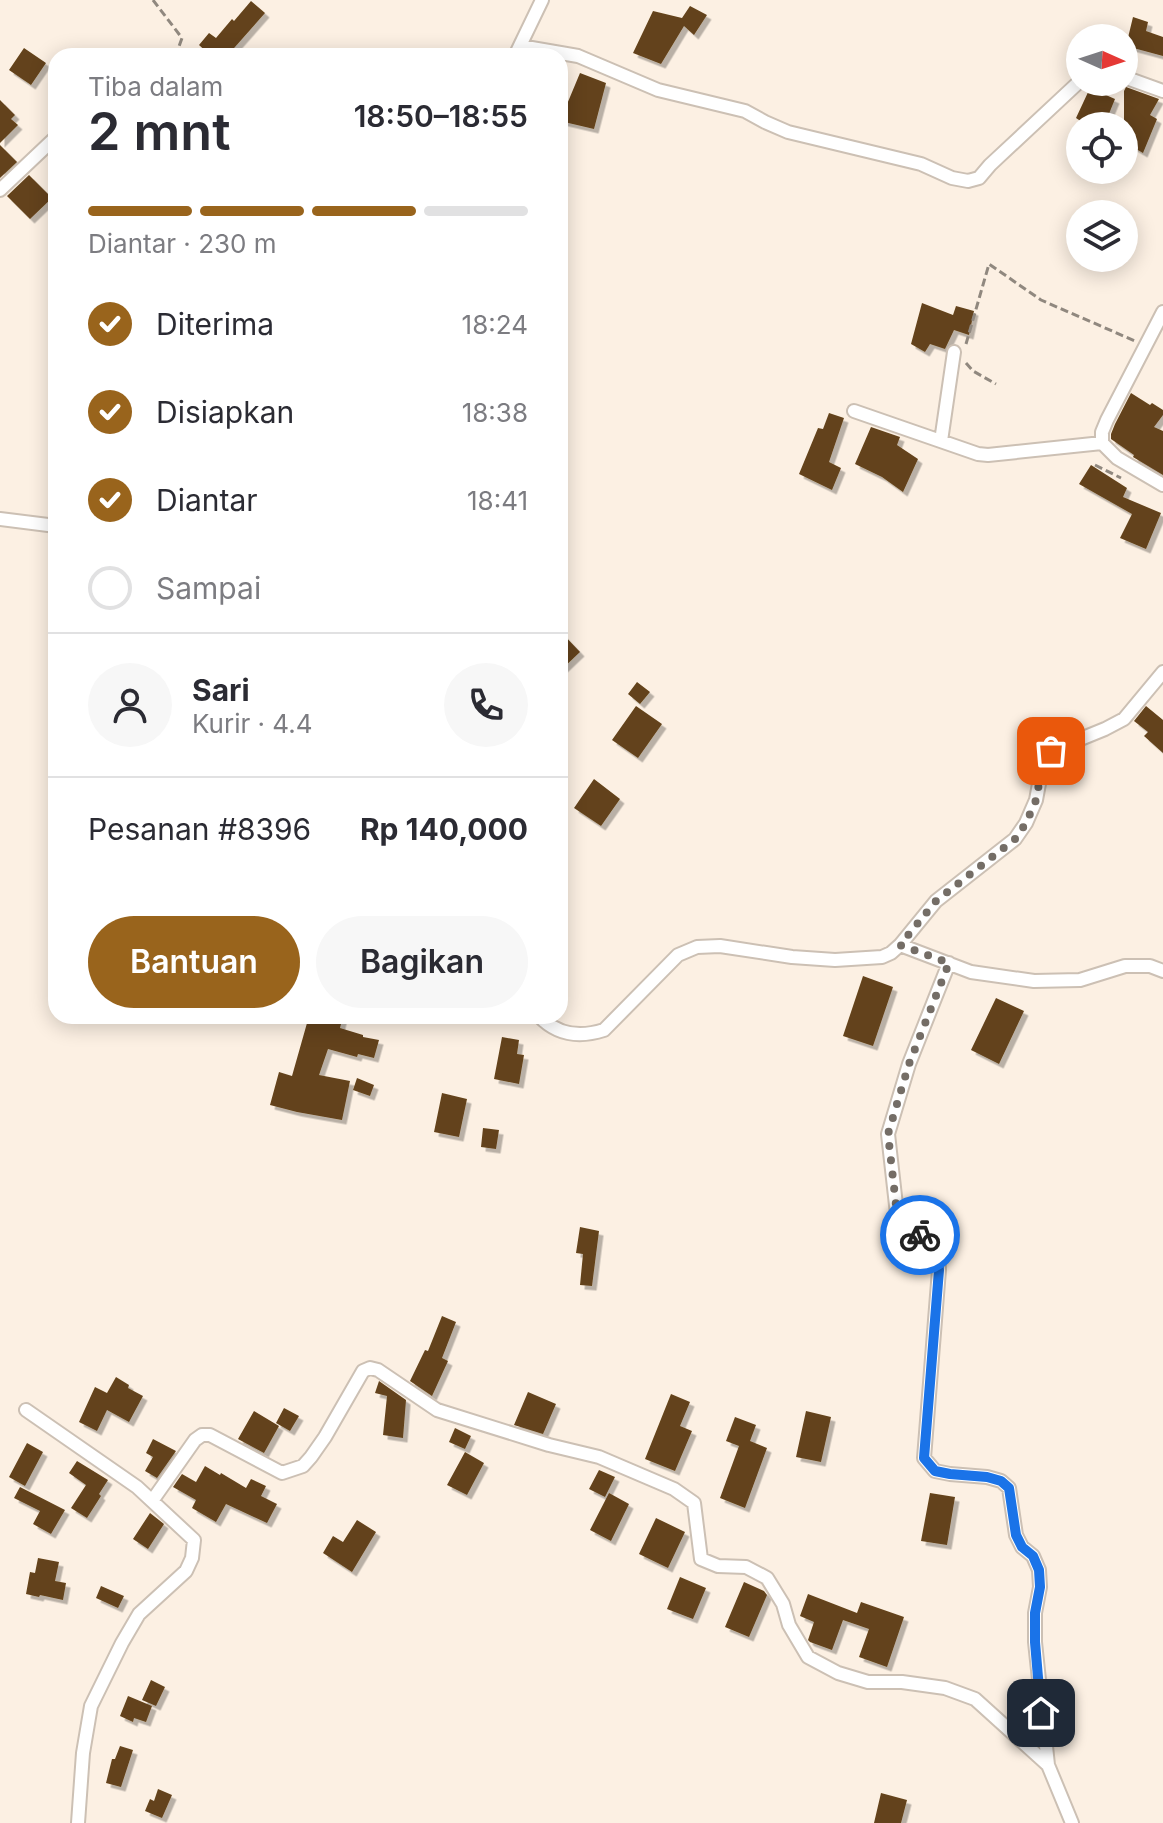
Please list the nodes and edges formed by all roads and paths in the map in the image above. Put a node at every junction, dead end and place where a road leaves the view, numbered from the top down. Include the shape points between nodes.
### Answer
1 (153, 0) edge
2 (542, 0) edge
3 (178, 48) edge
4 (519, 48) edge
5 (568, 55) edge
6 (1138, 82) edge
7 (1163, 91) edge
8 (1066, 94) edge
9 (48, 145) edge
10 (0, 190) edge
11 (1163, 312) edge
12 (1146, 345) junction
13 (954, 352) junction
14 (996, 384) dead end
15 (854, 411) dead end
16 (941, 441) junction
17 (1102, 443) junction
18 (1163, 485) edge
19 (0, 519) edge
20 (48, 525) edge
21 (1163, 672) edge
22 (900, 945) junction
23 (949, 963) junction
24 (1163, 971) edge
25 (546, 1024) edge
26 (26, 1410) dead end
27 (152, 1501) junction
28 (1048, 1765) junction
29 (78, 1823) edge
30 (1072, 1823) edge

1 - 3 path via 182,38
2 - 4 street
5 - 8 street via 658,90 745,111 788,132 921,164 968,181 979,178
6 - 7 street
9 - 10 street
11 - 12 street
12 - 13 path via 1041,300 989,264 965,346
12 - 17 street via 1107,420
13 - 14 path
13 - 16 street
15 - 16 street
16 - 17 street via 988,455
17 - 18 street
19 - 20 street
21 - 22 street via 1124,719 1051,751 1043,762 1036,800 1015,839 936,901
22 - 23 street
22 - 25 street via 882,957 835,960 697,947 678,955 604,1030 568,1035
23 - 24 street via 971,972 1034,981 1080,980 1125,966
23 - 28 street via 888,1134 897,1214 906,1228 928,1239 938,1255 924,1458 935,1471 987,1477 1009,1488 1016,1535 1039,1570 1035,1642
26 - 27 street
27 - 28 street via 202,1435 282,1473 303,1466 363,1371 378,1370 437,1410 599,1457 674,1489 694,1503 701,1559 746,1567 767,1578 808,1657 868,1682 945,1688 975,1699
27 - 29 street via 194,1540 192,1558 186,1571 139,1614 91,1706
28 - 30 street

